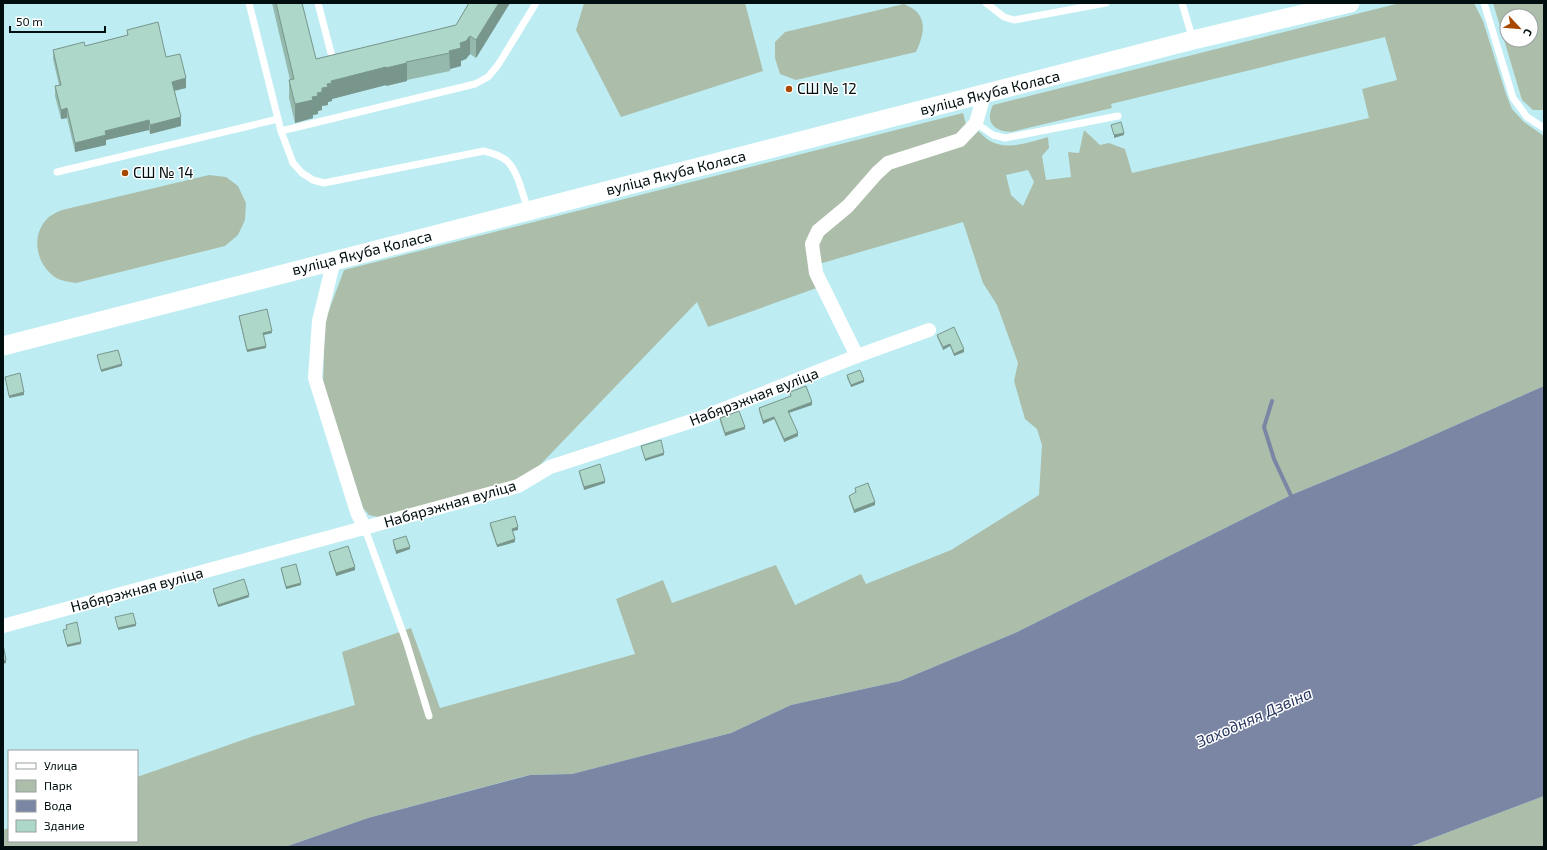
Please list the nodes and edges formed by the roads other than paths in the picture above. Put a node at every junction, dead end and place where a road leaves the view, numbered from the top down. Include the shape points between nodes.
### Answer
1 (249, 3) edge
2 (318, 3) edge
3 (536, 3) edge
4 (986, 3) edge
5 (1106, 3) edge
6 (1182, 3) edge
7 (1350, 3) edge
8 (1484, 3) edge
9 (1193, 40) junction
10 (331, 54) edge
11 (984, 95) junction
12 (1118, 116) dead end
13 (278, 119) junction
14 (976, 123) junction
15 (1544, 128) edge
16 (281, 131) junction
17 (57, 172) dead end
18 (528, 210) junction
19 (334, 260) junction
20 (929, 330) dead end
21 (3, 346) edge
22 (857, 356) junction
23 (365, 529) junction
24 (3, 626) edge
25 (429, 716) dead end

1 - 13 lane
2 - 10 lane
3 - 16 lane via 498,65 488,77 475,84
4 - 5 lane via 1004,17 1014,20
6 - 9 lane
7 - 9 street, вуліца Якуба Коласа
8 - 15 lane via 1513,98 1527,117
9 - 11 street, вуліца Якуба Коласа
11 - 14 street
11 - 18 street, вуліца Якуба Коласа
12 - 14 lane via 1005,138 993,135
13 - 16 lane
13 - 17 lane
14 - 22 street via 960,140 888,163 848,206 818,231 812,244 816,273
16 - 18 lane via 293,162 302,173 313,180 324,182 484,151 495,154 507,160 514,170
18 - 19 street, вуліца Якуба Коласа
19 - 21 street, вуліца Якуба Коласа
19 - 23 street via 319,321 315,378 357,512
20 - 22 street, Набярэжная вуліца
22 - 23 street, Набярэжная вуліца via 704,417 550,467 518,486
23 - 24 street, Набярэжная вуліца
23 - 25 lane via 406,641

